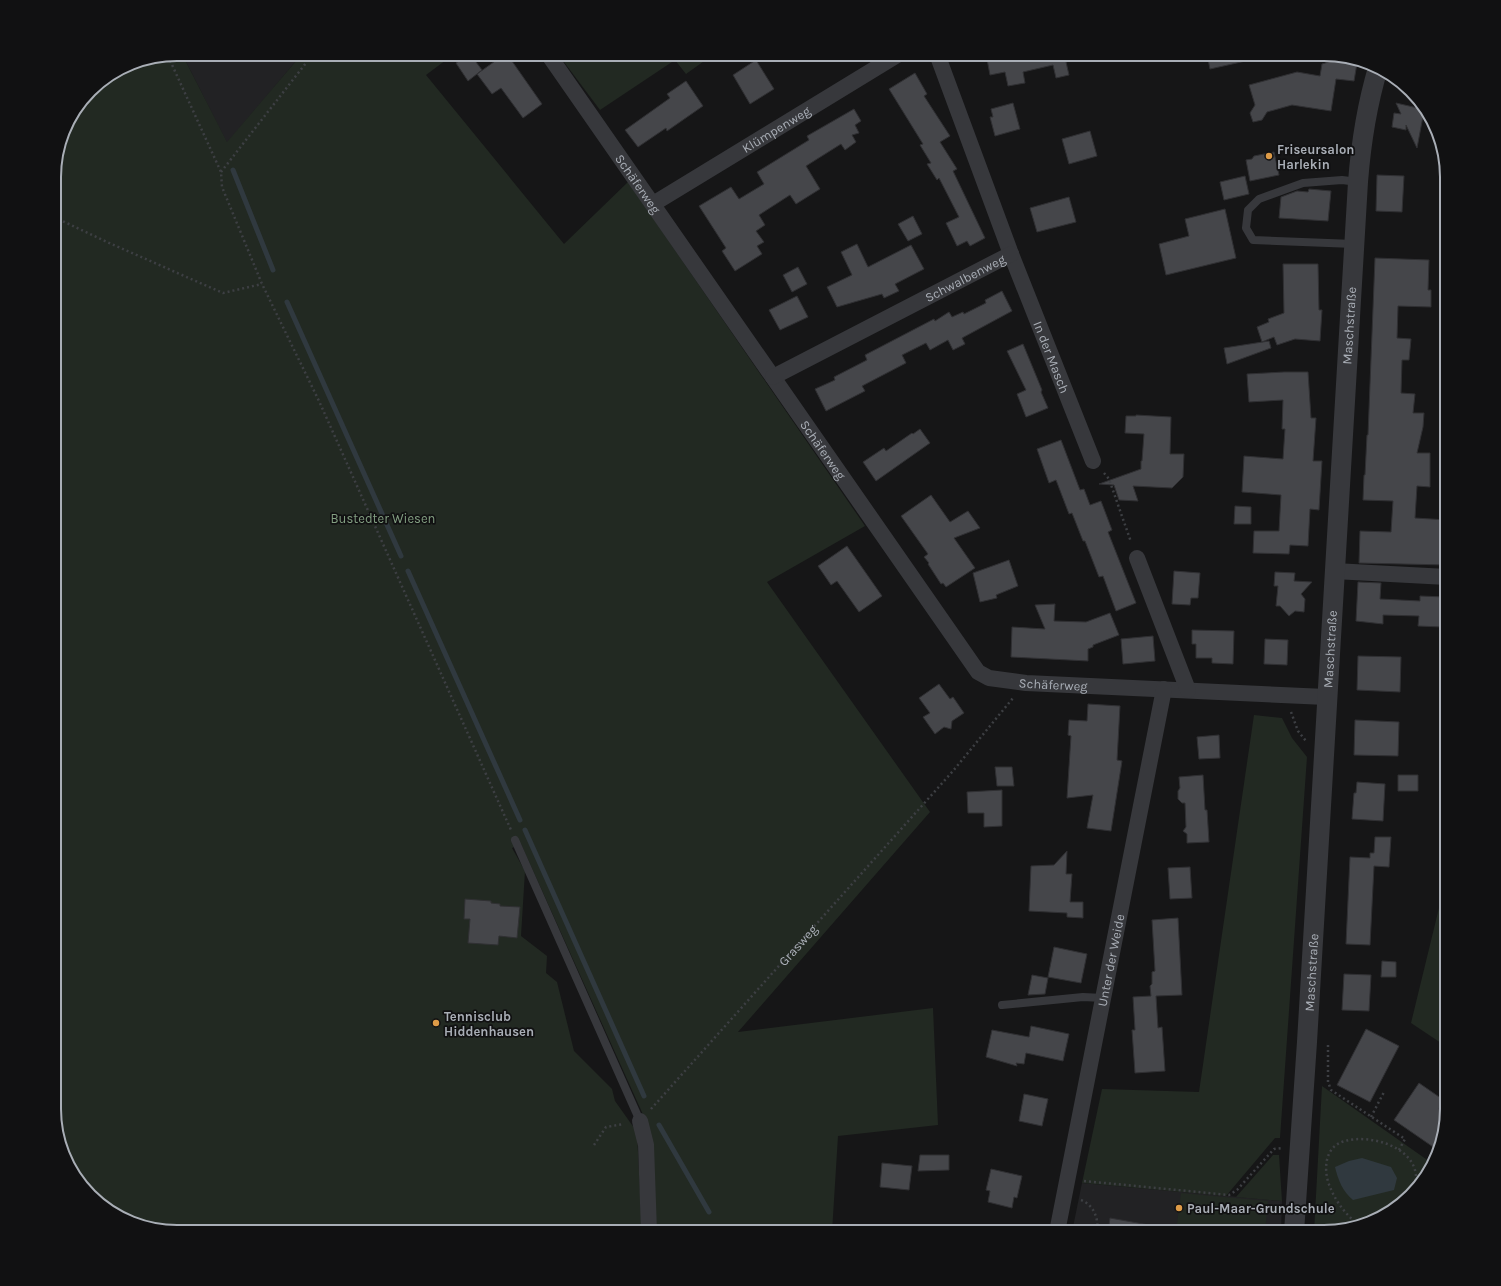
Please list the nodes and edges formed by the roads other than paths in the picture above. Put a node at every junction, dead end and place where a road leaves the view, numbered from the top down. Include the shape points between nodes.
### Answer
1 (553, 61) edge
2 (888, 61) edge
3 (940, 61) edge
4 (1376, 74) edge
5 (1358, 182) junction
6 (653, 204) junction
7 (1354, 244) junction
8 (1011, 254) junction
9 (773, 377) junction
10 (1093, 461) dead end
11 (1137, 558) road end
12 (1334, 571) junction
13 (1440, 577) edge
14 (1164, 689) junction
15 (1188, 690) junction
16 (1326, 697) junction
17 (515, 840) road end
18 (1103, 998) junction
19 (1002, 1005) dead end
20 (640, 1121) joint
21 (649, 1225) edge
22 (1059, 1225) edge
23 (1294, 1225) edge

1 - 6 street, Schäferweg
2 - 6 street, Klümpenweg
3 - 8 street, Schwalbenweg
4 - 5 street, Maschstraße via 1365,121
5 - 7 street, Maschstraße
5 - 7 lane via 1342,180 1303,183 1259,199 1248,210 1246,228 1253,240
6 - 9 street, Schäferweg
7 - 12 street, Maschstraße
8 - 9 street, Schwalbenweg
8 - 10 street, In der Masch
9 - 14 street, Schäferweg via 978,672 989,678 1026,683
11 - 15 street
12 - 13 street
12 - 16 street, Maschstraße
14 - 15 street, Schäferweg
14 - 18 street, Unter der Weide
15 - 16 street, Schäferweg
16 - 23 street, Maschstraße
17 - 20 lane
18 - 19 lane via 1083,997
18 - 22 street, Unter der Weide
20 - 21 street via 646,1145

